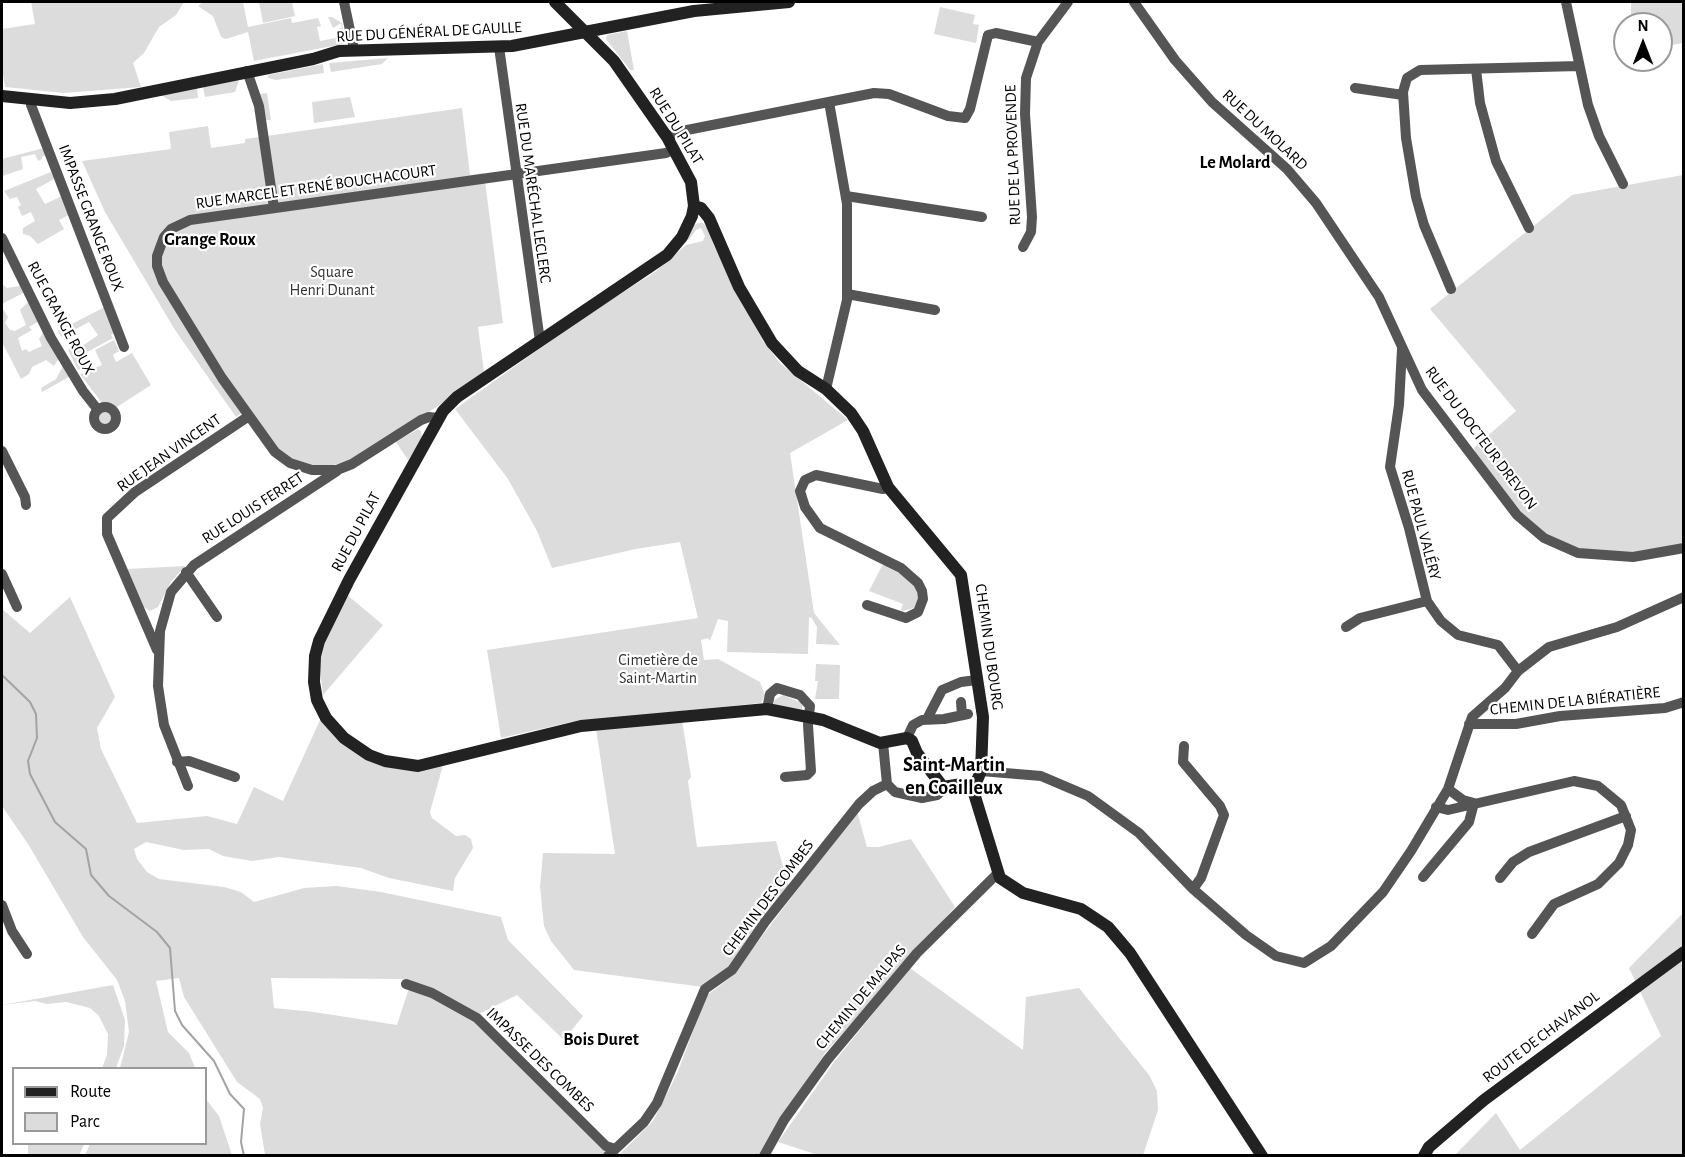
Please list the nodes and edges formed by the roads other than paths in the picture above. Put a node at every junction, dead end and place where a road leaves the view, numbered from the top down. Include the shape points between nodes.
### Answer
1 (344, 2) edge
2 (555, 2) edge
3 (789, 2) edge
4 (1068, 2) edge
5 (1134, 2) edge
6 (1566, 2) edge
7 (693, 6) edge
8 (584, 30) junction
9 (1038, 42) junction
10 (499, 47) junction
11 (354, 50) junction
12 (1579, 66) junction
13 (1476, 69) junction
14 (247, 71) junction
15 (1355, 88) dead end
16 (1403, 95) junction
17 (2, 96) edge
18 (31, 99) junction
19 (829, 102) junction
20 (667, 137) junction
21 (674, 149) junction
22 (515, 174) junction
23 (1623, 183) dead end
24 (846, 196) junction
25 (694, 206) junction
26 (274, 208) junction
27 (982, 217) dead end
28 (1529, 228) dead end
29 (2, 238) edge
30 (1023, 247) dead end
31 (1451, 289) dead end
32 (847, 294) junction
33 (935, 310) dead end
34 (540, 341) junction
35 (124, 347) dead end
36 (1402, 349) junction
37 (826, 389) junction
38 (98, 410) dead end
39 (249, 416) junction
40 (438, 418) junction
41 (2, 451) edge
42 (300, 468) junction
43 (337, 470) junction
44 (888, 487) junction
45 (303, 493) junction
46 (26, 505) dead end
47 (1683, 548) edge
48 (186, 572) junction
49 (2, 579) edge
50 (1683, 597) edge
51 (1427, 601) junction
52 (11, 604) dead end
53 (867, 605) dead end
54 (141, 611) junction
55 (163, 613) junction
56 (217, 617) dead end
57 (1346, 627) dead end
58 (157, 650) junction
59 (1518, 671) junction
60 (977, 680) junction
61 (961, 702) dead end
62 (1683, 702) edge
63 (767, 710) junction
64 (809, 717) junction
65 (927, 720) junction
66 (1468, 724) junction
67 (908, 738) junction
68 (882, 743) junction
69 (1184, 746) dead end
70 (177, 762) junction
71 (981, 771) junction
72 (235, 777) dead end
73 (785, 777) dead end
74 (887, 784) junction
75 (188, 786) dead end
76 (947, 787) junction
77 (1448, 789) junction
78 (973, 790) junction
79 (1474, 803) junction
80 (1436, 807) junction
81 (1626, 816) junction
82 (998, 873) junction
83 (1423, 877) dead end
84 (1500, 878) dead end
85 (1192, 889) junction
86 (2, 905) edge
87 (1532, 934) dead end
88 (1683, 952) edge
89 (27, 954) dead end
90 (406, 984) dead end
91 (611, 1152) edge
92 (764, 1155) edge
93 (1262, 1155) edge
94 (1424, 1155) edge

1 - 11 street
2 - 8 street, RUE DU PILAT
3 - 7 street, RUE DU GÉNÉRAL DE GAULLE
4 - 9 street, RUE DE LA PROVENDE
5 - 36 street, RUE DU MOLARD via 1182,69 1212,102 1287,169 1316,204 1379,297
6 - 12 street
7 - 8 street, RUE DU GÉNÉRAL DE GAULLE
8 - 10 street, RUE DU GÉNÉRAL DE GAULLE
8 - 20 street, RUE DU PILAT via 614,61
9 - 19 street via 988,34 970,109 964,117 948,116 883,93
9 - 30 street, RUE DE LA PROVENDE via 1026,78 1032,217 1031,232
10 - 11 street, RUE DU GÉNÉRAL DE GAULLE
10 - 22 street, RUE DU MARÉCHAL LECLERC
11 - 14 street, RUE DU GÉNÉRAL DE GAULLE
12 - 13 street
12 - 23 street via 1599,136
13 - 16 street via 1414,72 1404,84
13 - 28 street via 1482,111 1496,161
14 - 18 street, RUE DU GÉNÉRAL DE GAULLE via 115,99 70,103
14 - 26 street via 259,106
15 - 16 street
16 - 31 street via 1416,197
17 - 18 street, RUE DU GÉNÉRAL DE GAULLE
18 - 35 street, IMPASSE GRANGE ROUX
19 - 20 street
19 - 24 street
20 - 21 street, RUE DU PILAT
21 - 22 street, RUE MARCEL ET RENÉ BOUCHACOURT
21 - 25 street, RUE DU PILAT via 691,182
22 - 26 street, RUE MARCEL ET RENÉ BOUCHACOURT
22 - 34 street, RUE DU MARÉCHAL LECLERC
24 - 27 street
24 - 32 street
25 - 34 street, RUE DU PILAT via 682,237 668,255
25 - 37 street, CHEMIN DU BOURG via 709,218 740,287 772,343 798,371
26 - 39 street, RUE MARCEL ET RENÉ BOUCHACOURT via 180,223 164,237 157,256 163,282
29 - 38 street, RUE GRANGE ROUX via 51,338
32 - 33 street
32 - 37 street
34 - 40 street, RUE DU PILAT via 457,397
36 - 47 street, RUE DU DOCTEUR DREVON via 1422,390 1530,528 1561,546 1596,556 1633,557
36 - 51 street, RUE PAUL VALÉRY via 1390,467
37 - 44 street, CHEMIN DU BOURG via 857,422
39 - 42 street, RUE MARCEL ET RENÉ BOUCHACOURT via 275,452
39 - 54 street, RUE JEAN VINCENT via 135,492 107,518 107,534
40 - 43 street via 420,420
40 - 63 street, RUE DU PILAT via 319,641 314,672 317,700 326,718 344,738 369,755 393,763 418,765 581,726
41 - 46 street
42 - 43 street, RUE MARCEL ET RENÉ BOUCHACOURT
42 - 45 street
43 - 45 street, RUE LOUIS FERRET
44 - 53 street via 816,475 805,480 800,491 805,507 820,528 901,568 922,591 918,612 906,618
44 - 60 street, CHEMIN DU BOURG via 961,575
45 - 48 street, RUE LOUIS FERRET
48 - 55 street, RUE LOUIS FERRET via 171,592
48 - 56 street
49 - 52 street
50 - 59 street via 1617,627 1549,647
51 - 57 street, RUE PAUL VALÉRY via 1360,618
51 - 59 street, RUE PAUL VALÉRY via 1441,621 1458,635 1498,645
54 - 55 street
54 - 58 street, RUE JEAN VINCENT
55 - 58 street, RUE LOUIS FERRET
58 - 70 street, RUE LOUIS FERRET via 160,704
59 - 66 street
60 - 65 street via 945,688 937,695
60 - 71 street, CHEMIN DU BOURG via 983,717
61 - 65 street via 965,714
62 - 66 street, CHEMIN DE LA BIÉRATIÈRE via 1663,708 1560,716 1516,724
63 - 64 street, RUE DU PILAT
63 - 64 street via 771,692 781,689 806,698
64 - 68 street, RUE DU PILAT
64 - 73 street via 811,771
65 - 67 street via 913,725
66 - 77 street
67 - 68 street
67 - 76 street via 936,780
68 - 74 street
69 - 85 street via 1183,762 1224,815 1201,878
70 - 72 street via 189,761
70 - 75 street, RUE LOUIS FERRET
71 - 78 street, CHEMIN DU BOURG
71 - 85 street via 1041,776 1088,796 1139,833
74 - 76 street via 895,792 917,798 935,796
74 - 91 street, CHEMIN DES COMBES via 859,804 732,970 705,989 657,1103 644,1122
76 - 78 street via 962,784
77 - 79 street
77 - 80 street
78 - 82 street
79 - 80 street via 1448,810
79 - 81 street via 1581,782 1605,790
79 - 83 street via 1469,822
80 - 85 street via 1383,892 1331,946 1308,962 1288,961 1265,949
81 - 84 street via 1529,852 1513,862
81 - 87 street via 1631,830 1628,844 1614,870 1598,884 1554,904
82 - 92 street, CHEMIN DE MALPAS via 917,953 828,1059
82 - 93 street via 1016,890 1069,904 1108,927 1130,953
86 - 89 street
88 - 94 street, ROUTE DE CHAVANOL via 1484,1100
90 - 91 street, IMPASSE DES COMBES via 432,993 477,1018

